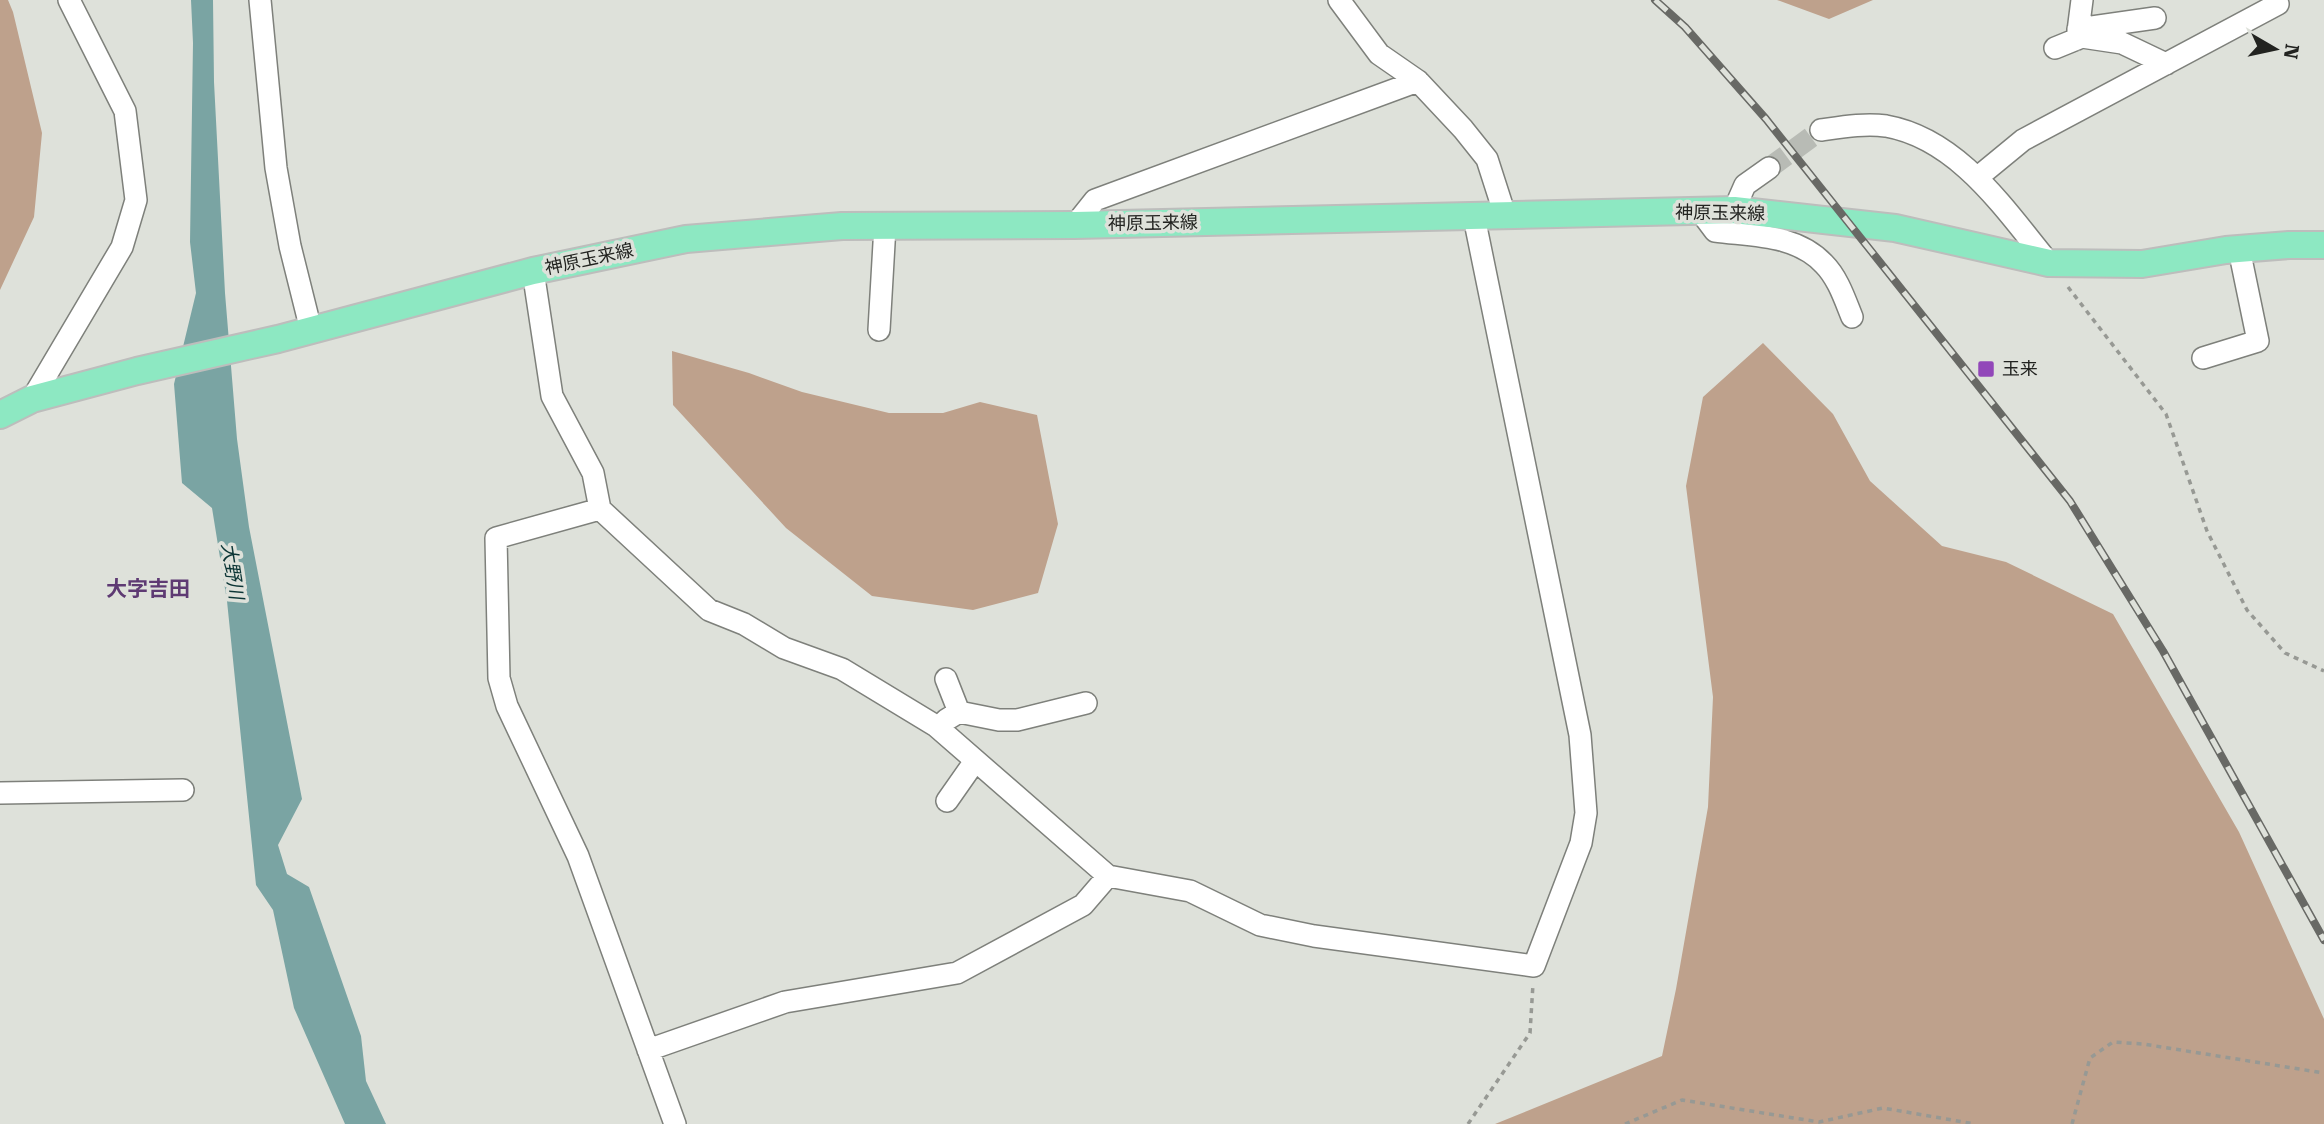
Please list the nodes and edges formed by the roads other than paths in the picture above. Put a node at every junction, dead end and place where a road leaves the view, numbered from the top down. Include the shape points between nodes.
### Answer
1 (69, 0) edge
2 (260, 0) edge
3 (1339, 0) edge
4 (2082, 0) edge
5 (2278, 4) dead end
6 (2155, 18) dead end
7 (2078, 34) junction
8 (2055, 48) dead end
9 (2166, 64) junction
10 (1418, 81) junction
11 (1821, 130) tunnel mouth
12 (1769, 168) tunnel mouth
13 (1978, 177) junction
14 (1734, 210) junction
15 (1700, 211) junction
16 (1505, 215) junction
17 (1474, 217) junction
18 (1075, 225) junction
19 (886, 226) junction
20 (2324, 245) edge
21 (2239, 249) junction
22 (2049, 263) junction
23 (533, 271) junction
24 (1852, 317) dead end
25 (311, 330) junction
26 (879, 330) dead end
27 (2203, 358) dead end
28 (32, 399) junction
29 (0, 415) edge
30 (600, 509) junction
31 (946, 680) dead end
32 (1086, 704) dead end
33 (958, 712) junction
34 (936, 726) junction
35 (975, 761) junction
36 (183, 790) dead end
37 (0, 793) edge
38 (947, 801) dead end
39 (1108, 876) junction
40 (648, 1050) junction
41 (675, 1124) edge

1 - 28 street via 125,111 136,200 122,247
2 - 25 street via 276,168
3 - 10 street via 1379,54
4 - 7 street
5 - 9 street
6 - 7 street
7 - 8 street
7 - 9 street via 2122,43
9 - 13 street via 2023,140
10 - 16 street via 1487,159
10 - 18 street via 1094,200
11 - 13 street via 1883,126 1911,132
12 - 14 street via 1745,186
13 - 22 street
14 - 15 main road, 神原玉来線
14 - 22 main road, 神原玉来線 via 1895,228
15 - 16 main road, 神原玉来線
15 - 24 street via 1715,231 1774,237 1802,247 1824,264
16 - 17 main road, 神原玉来線
17 - 18 main road, 神原玉来線
17 - 39 street via 1580,735 1586,813 1581,843 1534,966 1260,925 1190,891
18 - 19 main road, 神原玉来線
19 - 23 main road, 神原玉来線 via 686,239
19 - 26 street
20 - 21 main road, 神原玉来線
21 - 22 main road, 神原玉来線 via 2142,264
21 - 27 street via 2258,341
23 - 25 main road, 神原玉来線
23 - 30 street via 552,396 593,473
25 - 28 main road, 神原玉来線
28 - 29 main road, 神原玉来線
30 - 34 street via 709,610 784,648 842,669
30 - 40 street via 496,538 499,678 507,706 578,856
31 - 33 street
32 - 33 street via 1017,720
33 - 34 street
34 - 35 street
35 - 38 street
35 - 39 street
36 - 37 street
39 - 40 street via 1083,905 957,973 785,1002
40 - 41 street

